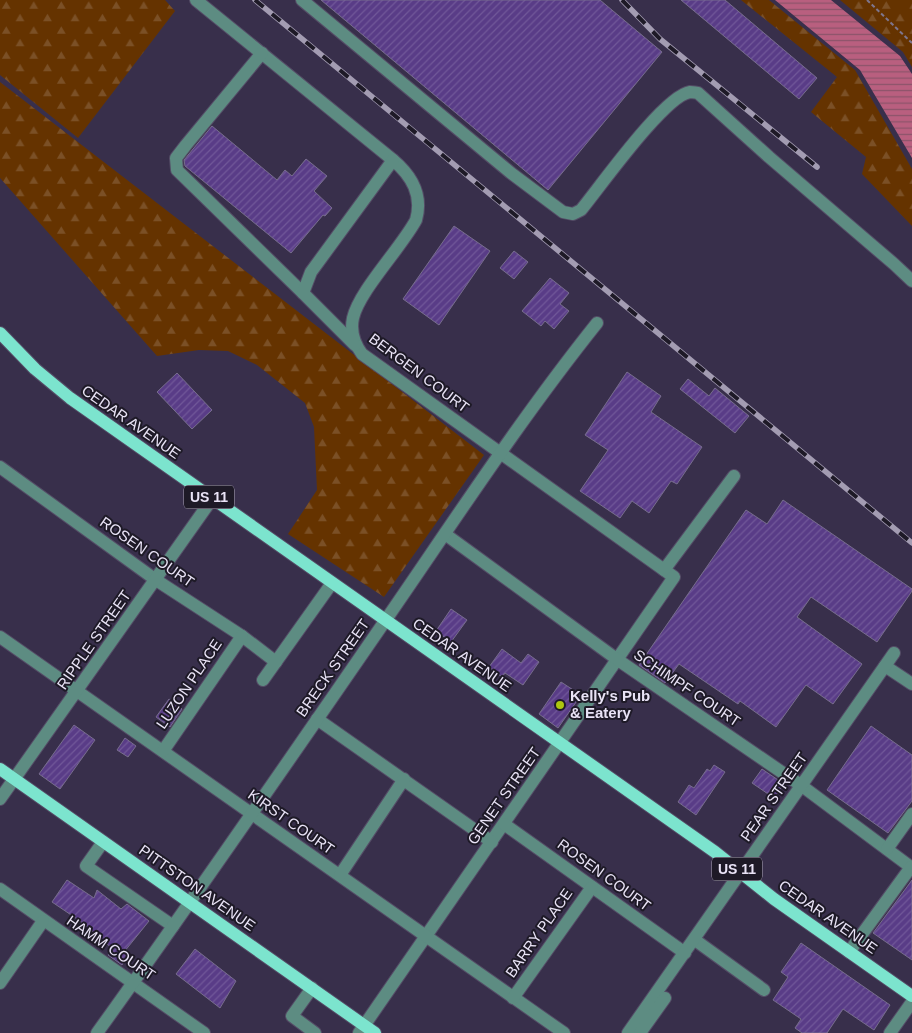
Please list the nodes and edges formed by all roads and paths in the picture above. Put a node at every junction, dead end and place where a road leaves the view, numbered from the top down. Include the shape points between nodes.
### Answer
1 (196, 0) edge
2 (302, 0) edge
3 (867, 0) edge
4 (912, 43) edge
5 (262, 53) junction
6 (393, 160) junction
7 (912, 281) edge
8 (303, 293) junction
9 (597, 322) dead end
10 (0, 333) edge
11 (355, 346) junction
12 (500, 453) junction
13 (0, 467) edge
14 (734, 476) dead end
15 (212, 499) junction
16 (445, 534) junction
17 (669, 574) junction
18 (156, 580) junction
19 (332, 583) junction
20 (385, 621) junction
21 (242, 636) junction
22 (0, 637) edge
23 (894, 653) dead end
24 (618, 660) junction
25 (276, 662) junction
26 (885, 666) junction
27 (263, 680) dead end
28 (912, 684) edge
29 (78, 692) junction
30 (317, 719) junction
31 (560, 744) junction
32 (163, 751) junction
33 (0, 769) edge
34 (14, 779) junction
35 (404, 779) junction
36 (802, 786) junction
37 (0, 799) edge
38 (912, 814) edge
39 (251, 815) junction
40 (504, 824) junction
41 (103, 842) junction
42 (492, 842) junction
43 (887, 849) junction
44 (912, 867) edge
45 (741, 873) junction
46 (340, 875) junction
47 (592, 887) junction
48 (0, 889) edge
49 (190, 903) junction
50 (42, 921) junction
51 (173, 926) junction
52 (426, 937) junction
53 (695, 940) junction
54 (849, 952) junction
55 (685, 953) junction
56 (134, 982) junction
57 (0, 983) edge
58 (312, 988) junction
59 (764, 990) dead end
60 (912, 996) edge
61 (513, 998) junction
62 (665, 998) dead end
63 (912, 1002) edge
64 (366, 1031) edge
65 (97, 1033) edge
66 (204, 1033) edge
67 (315, 1033) edge
68 (564, 1033) edge
69 (628, 1033) edge
70 (640, 1033) edge
71 (890, 1033) edge

1 - 5 street, BERGEN COURT
2 - 7 street via 511,173 563,212 573,214 582,210 638,137 676,99 691,92 698,93
3 - 4 path
5 - 6 street, BERGEN COURT
5 - 8 street via 176,158 177,170
6 - 8 street via 311,272
6 - 11 street, BERGEN COURT via 413,182 419,211 410,232 355,310 352,325
8 - 11 street
9 - 12 street, BRECK STREET
10 - 15 main road, CEDAR AVENUE / US 11 via 52,384
11 - 12 street, BERGEN COURT via 371,362
12 - 16 street, BRECK STREET
12 - 17 street, BERGEN COURT
13 - 18 street, ROSEN COURT
14 - 17 street, GENET STREET
15 - 18 street, RIPPLE STREET
15 - 19 main road, CEDAR AVENUE / US 11
16 - 20 street, BRECK STREET
16 - 24 street, SCHIMPF COURT
17 - 24 street, GENET STREET
18 - 21 street, ROSEN COURT
18 - 29 street, RIPPLE STREET
19 - 20 main road, CEDAR AVENUE / US 11
19 - 25 street
20 - 30 street, BRECK STREET
20 - 31 main road, CEDAR AVENUE / US 11
21 - 25 street, ROSEN COURT
21 - 32 street, LUZON PLACE
22 - 29 street, KIRST COURT
23 - 26 street, PEAR STREET
24 - 31 street, GENET STREET
24 - 36 street, SCHIMPF COURT
25 - 27 street
26 - 28 street
26 - 36 street, PEAR STREET
29 - 32 street, KIRST COURT
29 - 34 street, RIPPLE STREET
30 - 35 street
30 - 39 street, BRECK STREET
31 - 40 street, GENET STREET
31 - 45 main road, CEDAR AVENUE / US 11
32 - 39 street, KIRST COURT
33 - 34 main road, PITTSTON AVENUE
34 - 37 street, RIPPLE STREET
34 - 41 main road, PITTSTON AVENUE
35 - 42 street
35 - 46 street
36 - 43 street, SCHIMPF COURT
36 - 45 street, PEAR STREET
38 - 43 street
39 - 46 street, KIRST COURT
39 - 49 street, BRECK STREET
40 - 42 street, GENET STREET
40 - 47 street, ROSEN COURT
41 - 49 main road, PITTSTON AVENUE
41 - 51 street via 86,866
42 - 52 street, GENET STREET
43 - 44 street, SCHIMPF COURT
44 - 54 street
45 - 53 street, PEAR STREET
45 - 54 main road, CEDAR AVENUE / US 11
46 - 52 street, KIRST COURT
47 - 55 street, ROSEN COURT
47 - 61 street, BARRY PLACE
48 - 50 street, HAMM COURT
49 - 51 street, BRECK STREET
49 - 58 main road, PITTSTON AVENUE
50 - 56 street, HAMM COURT
50 - 57 street
51 - 56 street, BRECK STREET
52 - 61 street, KIRST COURT
52 - 64 street, GENET STREET
53 - 55 street, PEAR STREET
53 - 59 street
54 - 60 main road, CEDAR AVENUE / US 11
55 - 69 street, PEAR STREET
56 - 65 street, BRECK STREET
56 - 66 street, HAMM COURT
58 - 64 main road, PITTSTON AVENUE
58 - 67 street via 292,1016
61 - 68 street, KIRST COURT
62 - 70 street
63 - 71 street

